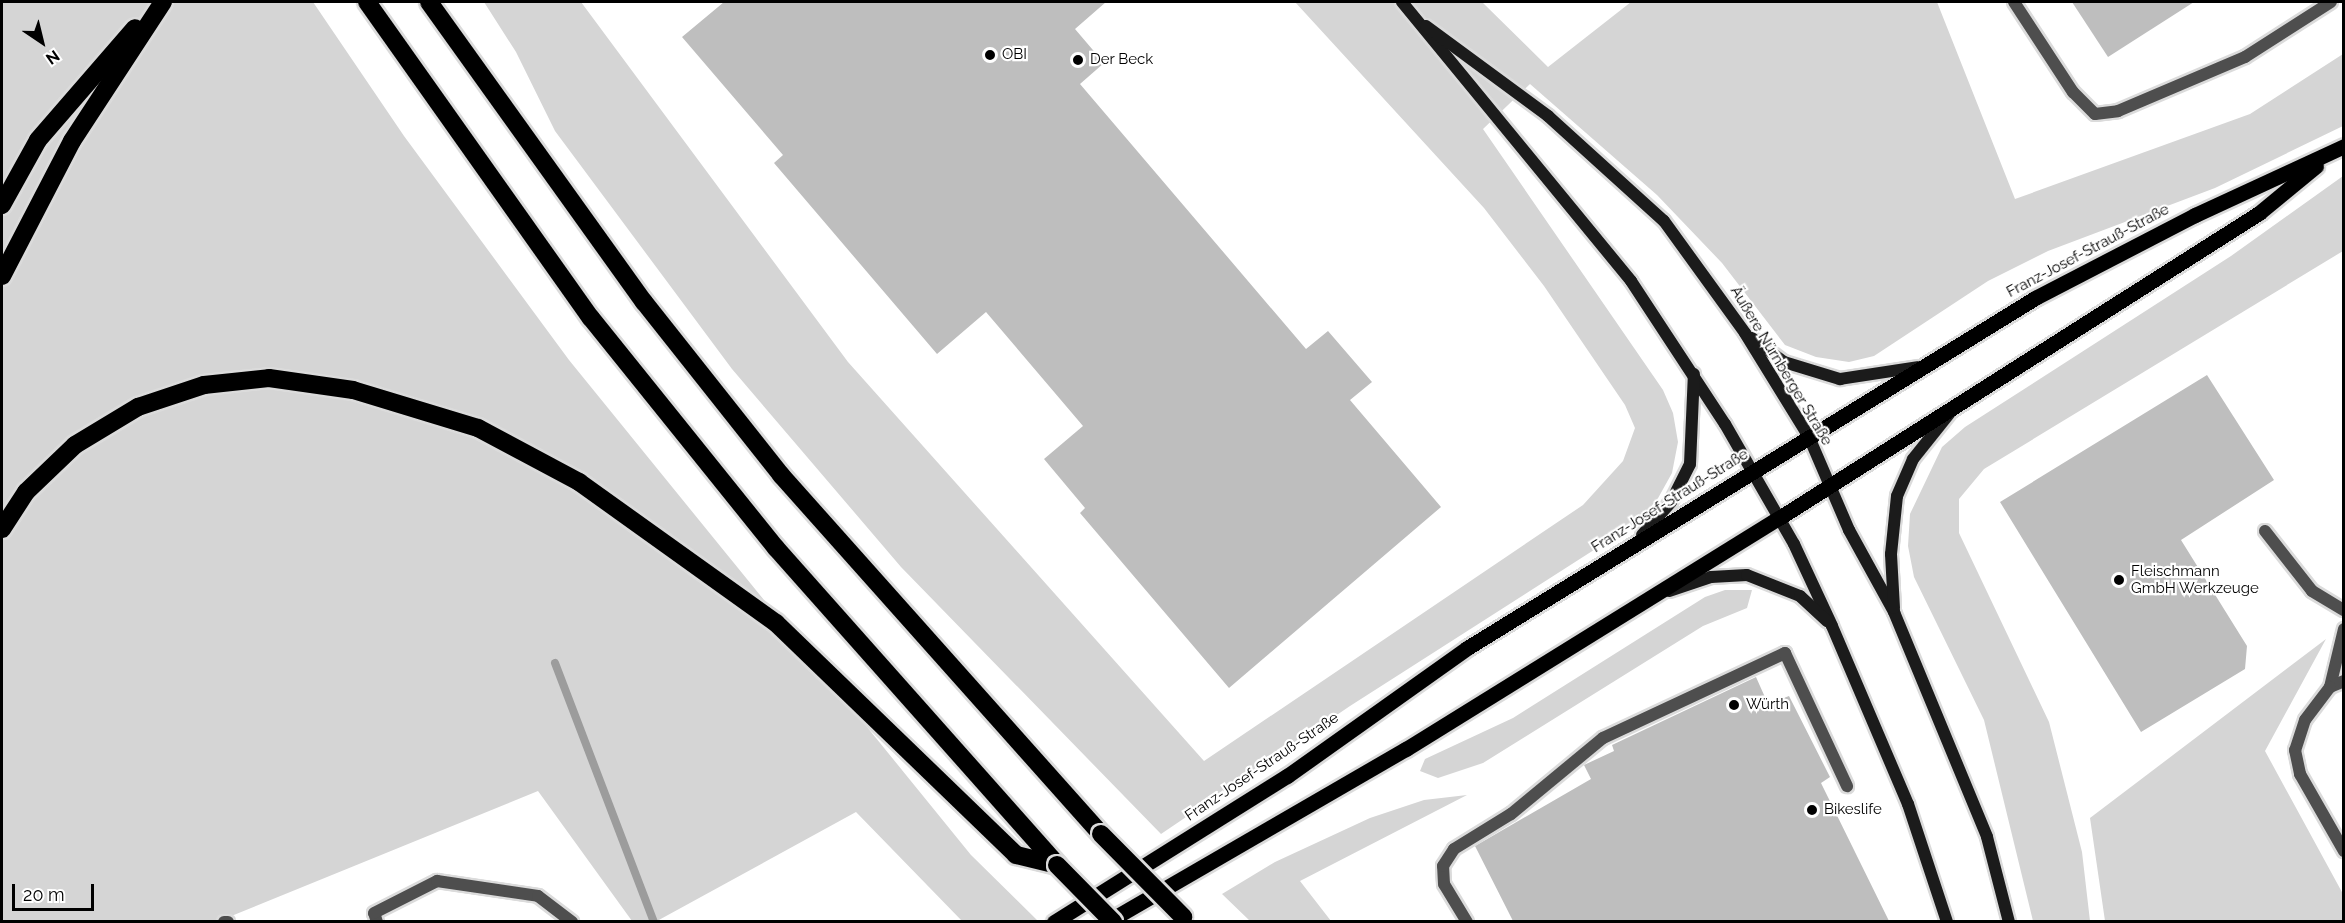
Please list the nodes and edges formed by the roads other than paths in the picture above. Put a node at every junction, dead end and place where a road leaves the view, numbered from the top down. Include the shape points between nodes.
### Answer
1 (157, 2) edge
2 (164, 2) edge
3 (367, 2) edge
4 (429, 2) edge
5 (1402, 2) edge
6 (2014, 2) edge
7 (2331, 2) edge
8 (1426, 26) junction
9 (2343, 146) edge
10 (2329, 154) junction
11 (2, 205) edge
12 (2, 276) edge
13 (1745, 333) junction
14 (1925, 366) junction
15 (1694, 373) junction
16 (1954, 409) junction
17 (1809, 437) junction
18 (1754, 471) junction
19 (1831, 485) junction
20 (1779, 518) junction
21 (2, 529) edge
22 (2265, 531) dead end
23 (1627, 549) junction
24 (1656, 595) junction
25 (2343, 610) edge
26 (1894, 612) junction
27 (1832, 626) junction
28 (2343, 628) edge
29 (2343, 681) edge
30 (2330, 687) junction
31 (1847, 786) dead end
32 (2343, 851) edge
33 (1057, 865) junction
34 (1185, 919) edge
35 (377, 921) edge
36 (572, 921) edge
37 (1054, 921) edge
38 (1107, 921) edge
39 (1113, 921) edge
40 (1467, 921) edge
41 (1947, 921) edge
42 (2009, 921) edge

1 - 11 highway via 38,140
2 - 12 highway via 72,141
3 - 33 highway via 591,318 776,548
4 - 34 highway, bridge via 644,302 780,475 1101,834
5 - 8 main road, Äußere Nürnberger Straße
6 - 7 street via 2073,92 2095,114 2118,111 2245,57
8 - 13 main road, Äußere Nürnberger Straße via 1548,116 1648,205 1710,278
8 - 15 main road, Äußere Nürnberger Straße via 1631,281
9 - 10 main road, Franz-Josef-Strauß-Straße
10 - 14 main road, Franz-Josef-Strauß-Straße via 2114,255
10 - 16 main road, Franz-Josef-Strauß-Straße via 2259,213
13 - 14 main road via 1784,362 1840,379
13 - 17 main road, Äußere Nürnberger Straße
14 - 17 main road, Franz-Josef-Strauß-Straße
15 - 18 main road, Äußere Nürnberger Straße
15 - 23 main road via 1690,464 1671,502
16 - 19 main road, Franz-Josef-Strauß-Straße
16 - 26 main road via 1913,459 1898,496 1891,554
17 - 18 main road, Franz-Josef-Strauß-Straße
17 - 19 main road, Äußere Nürnberger Straße
18 - 20 main road, Äußere Nürnberger Straße
18 - 23 main road, Franz-Josef-Strauß-Straße
19 - 20 main road, Franz-Josef-Strauß-Straße
19 - 26 main road, Äußere Nürnberger Straße via 1848,530
20 - 24 main road, Franz-Josef-Strauß-Straße
20 - 27 main road, Äußere Nürnberger Straße
21 - 33 highway via 26,492 75,444 138,407 204,385 269,378 353,390 478,428 579,482 776,623 1017,855
22 - 25 street via 2312,591
23 - 37 main road, Franz-Josef-Strauß-Straße via 1467,648 1287,776
24 - 27 main road via 1711,577 1747,575 1800,596
24 - 38 main road, Franz-Josef-Strauß-Straße via 1406,749
26 - 42 main road, Äußere Nürnberger Straße via 1987,837
27 - 41 main road, Äußere Nürnberger Straße via 1908,804
28 - 30 street
29 - 30 street
30 - 32 street via 2305,720 2295,750 2300,774
31 - 40 street via 1785,653 1603,738 1512,814 1454,849 1443,866 1444,884
33 - 39 highway, bridge
35 - 36 street via 374,913 437,881 538,896

